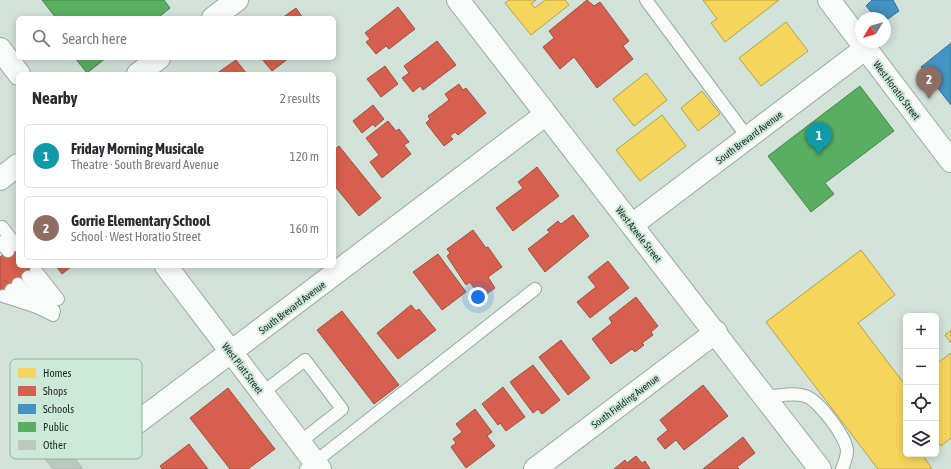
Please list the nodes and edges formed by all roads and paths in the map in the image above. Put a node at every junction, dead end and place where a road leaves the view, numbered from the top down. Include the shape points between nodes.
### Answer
1 (237, 0) edge
2 (458, 0) edge
3 (646, 0) edge
4 (829, 0) edge
5 (215, 16) edge
6 (855, 34) edge
7 (0, 48) edge
8 (866, 48) joint
9 (156, 60) edge
10 (18, 72) edge
11 (141, 72) edge
12 (545, 115) junction
13 (748, 138) junction
14 (951, 162) edge
15 (16, 167) edge
16 (0, 179) edge
17 (632, 225) junction
18 (2, 226) dead end
19 (0, 242) edge
20 (168, 268) edge
21 (19, 283) junction
22 (535, 289) dead end
23 (58, 299) dead end
24 (37, 307) junction
25 (716, 332) junction
26 (232, 353) junction
27 (262, 393) junction
28 (765, 397) junction
29 (142, 419) edge
30 (300, 442) junction
31 (314, 467) edge
32 (535, 469) edge
33 (820, 469) edge
34 (842, 469) edge

1 - 5 street
2 - 12 street, West Azeele Street
3 - 13 lane
4 - 6 street, West Horatio Street
7 - 10 street
8 - 13 street, South Brevard Avenue
8 - 14 street, West Horatio Street
9 - 11 street
12 - 17 street, West Azeele Street
12 - 26 street, South Brevard Avenue
13 - 17 street, South Brevard Avenue
15 - 16 street
17 - 25 street, West Azeele Street
18 - 19 lane via 12,248
20 - 26 street, West Platt Street
21 - 23 lane
21 - 24 lane
21 - 24 lane via 19,301
21 - 24 lane via 54,313
22 - 31 lane
25 - 28 street, West Azeele Street
25 - 32 street, South Fielding Avenue
26 - 27 street, West Platt Street
26 - 29 street, South Brevard Avenue
27 - 30 street, West Platt Street
27 - 30 lane via 305,360 342,409
28 - 33 street, West Azeele Street
28 - 34 lane via 789,394 806,396 818,405 840,433 847,450
30 - 31 street, West Platt Street

